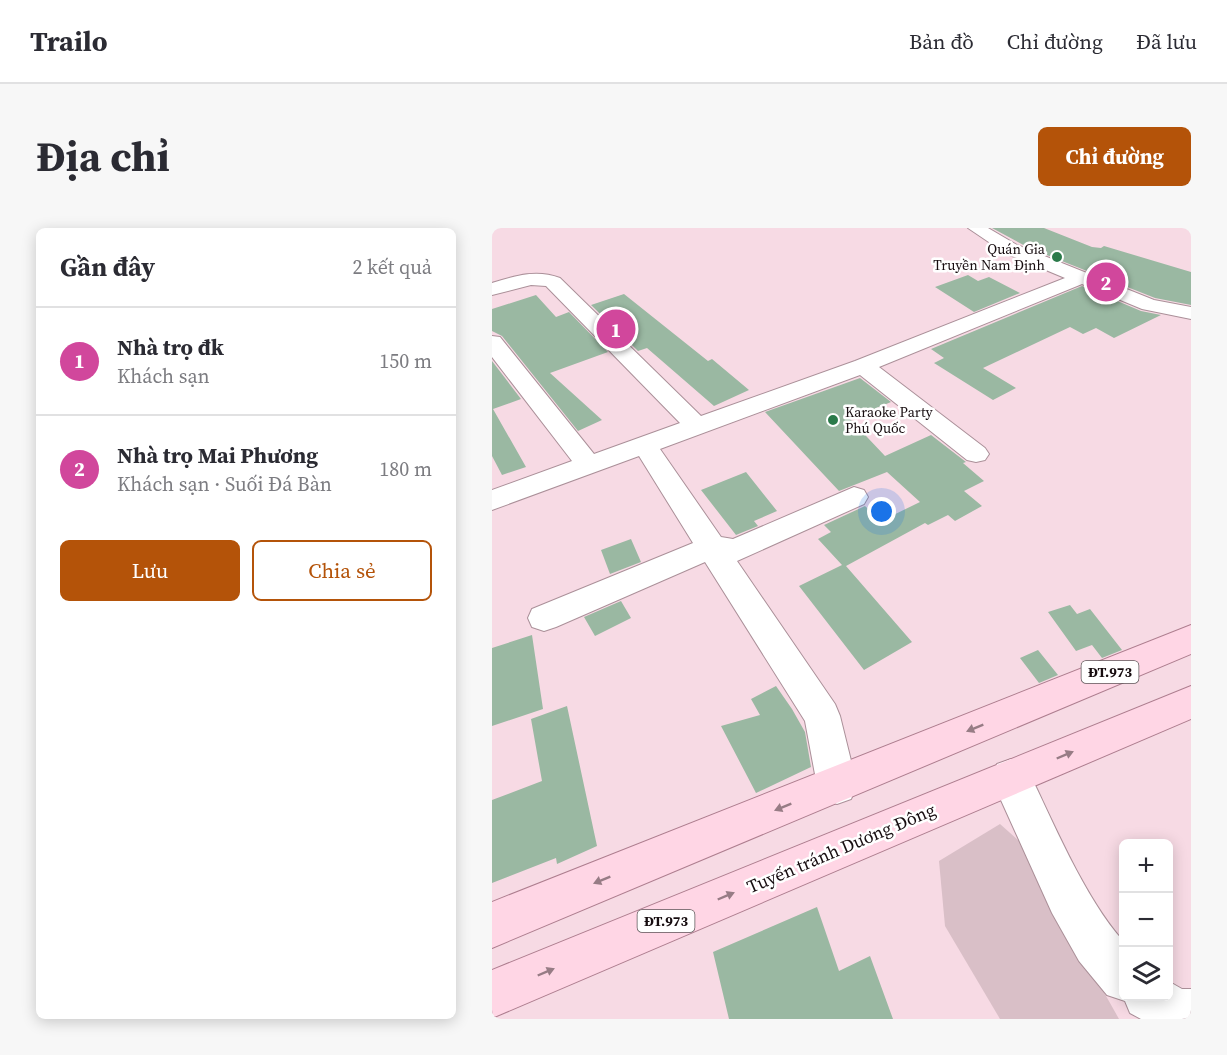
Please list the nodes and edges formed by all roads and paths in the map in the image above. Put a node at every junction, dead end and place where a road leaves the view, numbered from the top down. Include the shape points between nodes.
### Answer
1 (976, 228) edge
2 (1081, 278) junction
3 (492, 289) edge
4 (1191, 313) edge
5 (492, 342) edge
6 (863, 366) junction
7 (696, 425) junction
8 (644, 444) junction
9 (976, 454) dead end
10 (588, 464) junction
11 (854, 497) dead end
12 (492, 500) edge
13 (712, 547) junction
14 (544, 618) dead end
15 (1191, 639) edge
16 (1191, 702) edge
17 (1011, 778) junction
18 (837, 785) junction
19 (492, 925) edge
20 (1119, 972) edge
21 (492, 994) edge
22 (1156, 1001) edge
23 (1191, 1013) edge

1 - 2 street via 1011,249
2 - 4 street via 1149,305
2 - 6 street
3 - 7 street via 534,279 553,282
5 - 10 street
6 - 7 street
6 - 9 street
7 - 8 street
8 - 10 street
8 - 13 street
10 - 12 street
11 - 13 street via 735,551
13 - 14 street
13 - 18 street via 822,716
15 -> 18 main road, ĐT.973
17 -> 16 main road, Tuyến tránh Dương Đông / ĐT.973
17 - 20 street via 1084,926
21 -> 17 main road, Tuyến tránh Dương Đông / ĐT.973
18 -> 19 main road, ĐT.973
22 - 23 street via 1179,1013

